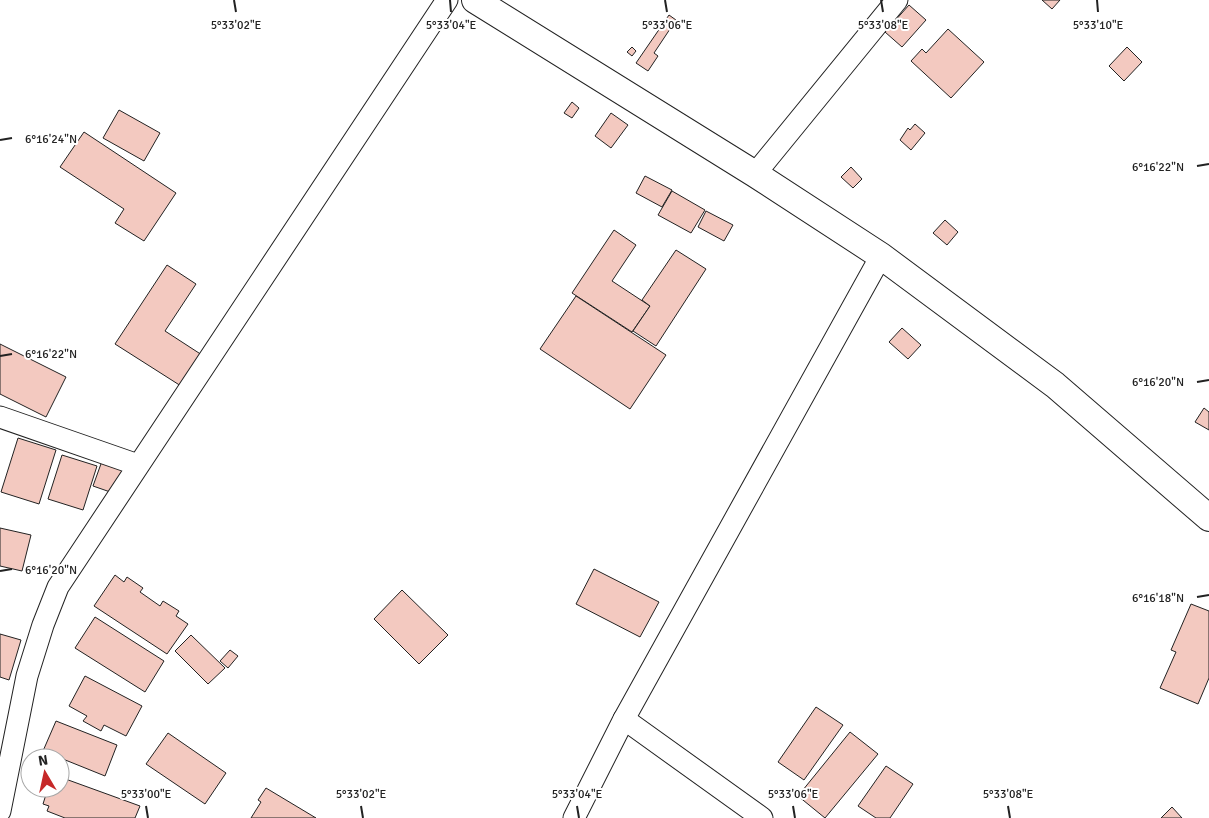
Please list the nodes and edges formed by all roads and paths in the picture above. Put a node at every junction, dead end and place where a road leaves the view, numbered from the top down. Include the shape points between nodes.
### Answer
1 (447, 0) edge
2 (475, 0) edge
3 (897, 0) edge
4 (755, 174) junction
5 (881, 256) junction
6 (0, 417) edge
7 (138, 465) junction
8 (1209, 518) edge
9 (624, 719) junction
10 (0, 811) edge
11 (574, 818) edge
12 (762, 818) edge

1 - 7 street
2 - 4 street
3 - 4 street
4 - 5 street
5 - 8 street via 1055,384
5 - 9 street
6 - 7 street
7 - 10 street via 58,587 27,676
9 - 11 street
9 - 12 street

